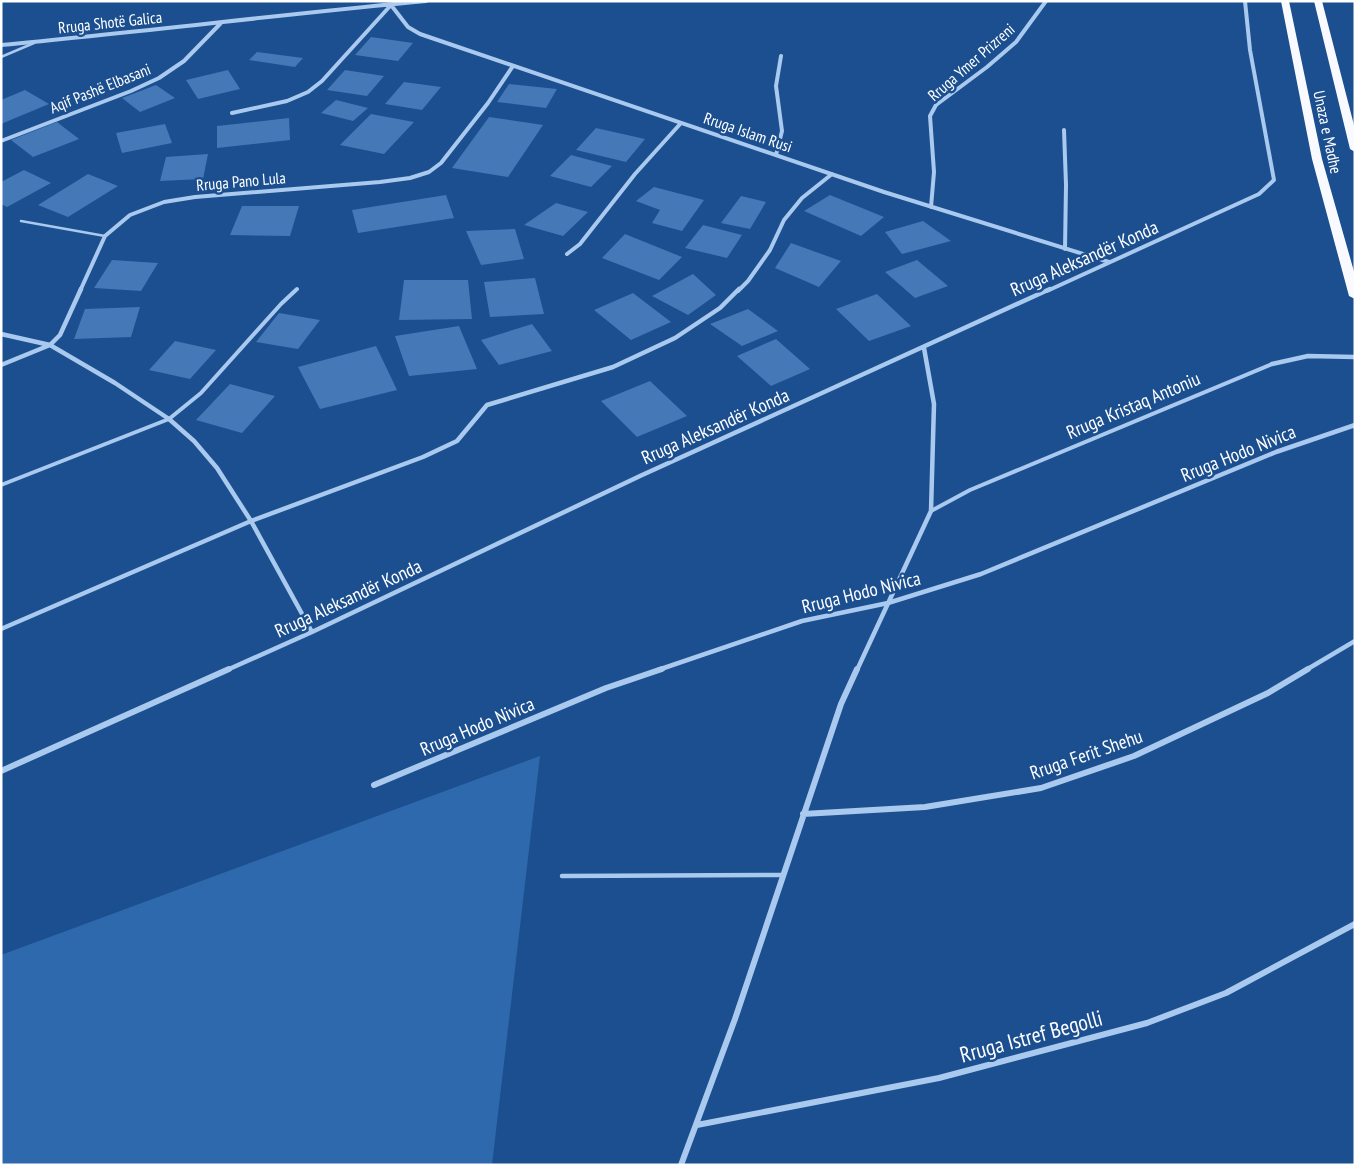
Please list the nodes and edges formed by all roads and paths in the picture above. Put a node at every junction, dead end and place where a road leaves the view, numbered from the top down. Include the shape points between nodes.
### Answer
1 (426, 1) edge
2 (1046, 1) edge
3 (1245, 1) edge
4 (1285, 1) edge
5 (1318, 1) edge
6 (390, 5) junction
7 (221, 23) junction
8 (36, 42) junction
9 (1, 45) edge
10 (781, 56) dead end
11 (1, 57) edge
12 (513, 66) junction
13 (232, 113) dead end
14 (681, 123) junction
15 (1064, 130) dead end
16 (1, 141) edge
17 (1355, 149) edge
18 (776, 155) junction
19 (832, 174) junction
20 (932, 207) junction
21 (21, 220) dead end
22 (105, 236) junction
23 (1064, 249) junction
24 (567, 254) dead end
25 (1110, 262) junction
26 (297, 289) dead end
27 (1355, 296) edge
28 (1, 334) edge
29 (50, 345) junction
30 (924, 348) junction
31 (1355, 357) edge
32 (1272, 364) joint
33 (1, 365) edge
34 (169, 419) junction
35 (1355, 425) edge
36 (1, 485) edge
37 (931, 511) junction
38 (251, 521) junction
39 (888, 603) junction
40 (1, 629) edge
41 (312, 632) junction
42 (1355, 642) edge
43 (1, 772) edge
44 (374, 785) dead end
45 (803, 814) junction
46 (783, 875) junction
47 (562, 876) dead end
48 (1355, 924) edge
49 (697, 1125) junction
50 (681, 1165) edge

1 - 6 street, Rruga Shotë Galica
2 - 20 street, Rruga Ymer Prizreni via 1016,42 936,106 930,116 934,172
3 - 25 street, Rruga Aleksandër Konda via 1250,50 1274,180 1258,194
4 - 27 highway, Unaza e Madhe via 1317,159
5 - 17 highway, Unaza e Madhe
6 - 7 street, Rruga Shotë Galica via 296,12
6 - 12 street, Rruga Islam Rusi via 408,27 420,34
6 - 13 street via 322,81 308,92 287,101
7 - 8 street, Rruga Shotë Galica
7 - 16 street, Aqif Pashë Elbasani via 184,61 158,78
8 - 9 street, Rruga Shotë Galica
8 - 11 lane, Rruga Shotë Galica
10 - 18 street via 775,73 782,128
12 - 14 street, Rruga Islam Rusi
12 - 22 street, Rruga Pano Lula via 488,103 440,163 429,172 380,182 164,202 130,215
14 - 18 street, Rruga Islam Rusi
14 - 24 street via 635,174 580,244
15 - 23 street
18 - 19 street, Rruga Islam Rusi
19 - 20 street, Rruga Islam Rusi
19 - 38 street via 802,198 784,220 770,250 748,281 720,308 675,338 613,366 487,405 457,441 423,458
20 - 23 street, Rruga Islam Rusi
21 - 22 lane
22 - 29 street, Rruga Pano Lula via 60,335
23 - 25 street, Rruga Islam Rusi
25 - 30 street, Rruga Aleksandër Konda
26 - 34 lane via 201,393
28 - 29 street
29 - 33 street
29 - 34 street
30 - 37 street via 934,404
30 - 41 street, Rruga Aleksandër Konda via 640,476
31 - 32 street, Rruga Kristaq Antoniu via 1308,356
32 - 37 lane, Rruga Kristaq Antoniu via 970,490
34 - 36 lane
34 - 38 street via 218,468
35 - 39 street, Rruga Hodo Nivica via 1276,452 980,574
37 - 39 street
38 - 40 street
38 - 41 street
39 - 44 street, Rruga Hodo Nivica via 802,622 606,688
39 - 45 street via 841,704
41 - 43 street, Rruga Aleksandër Konda
42 - 45 street, Rruga Ferit Shehu via 1268,694 1143,752 1041,788 925,807
45 - 46 street
46 - 47 lane
46 - 49 street
48 - 49 street, Rruga Istref Begolli via 1226,993 1147,1023 939,1078
49 - 50 street

